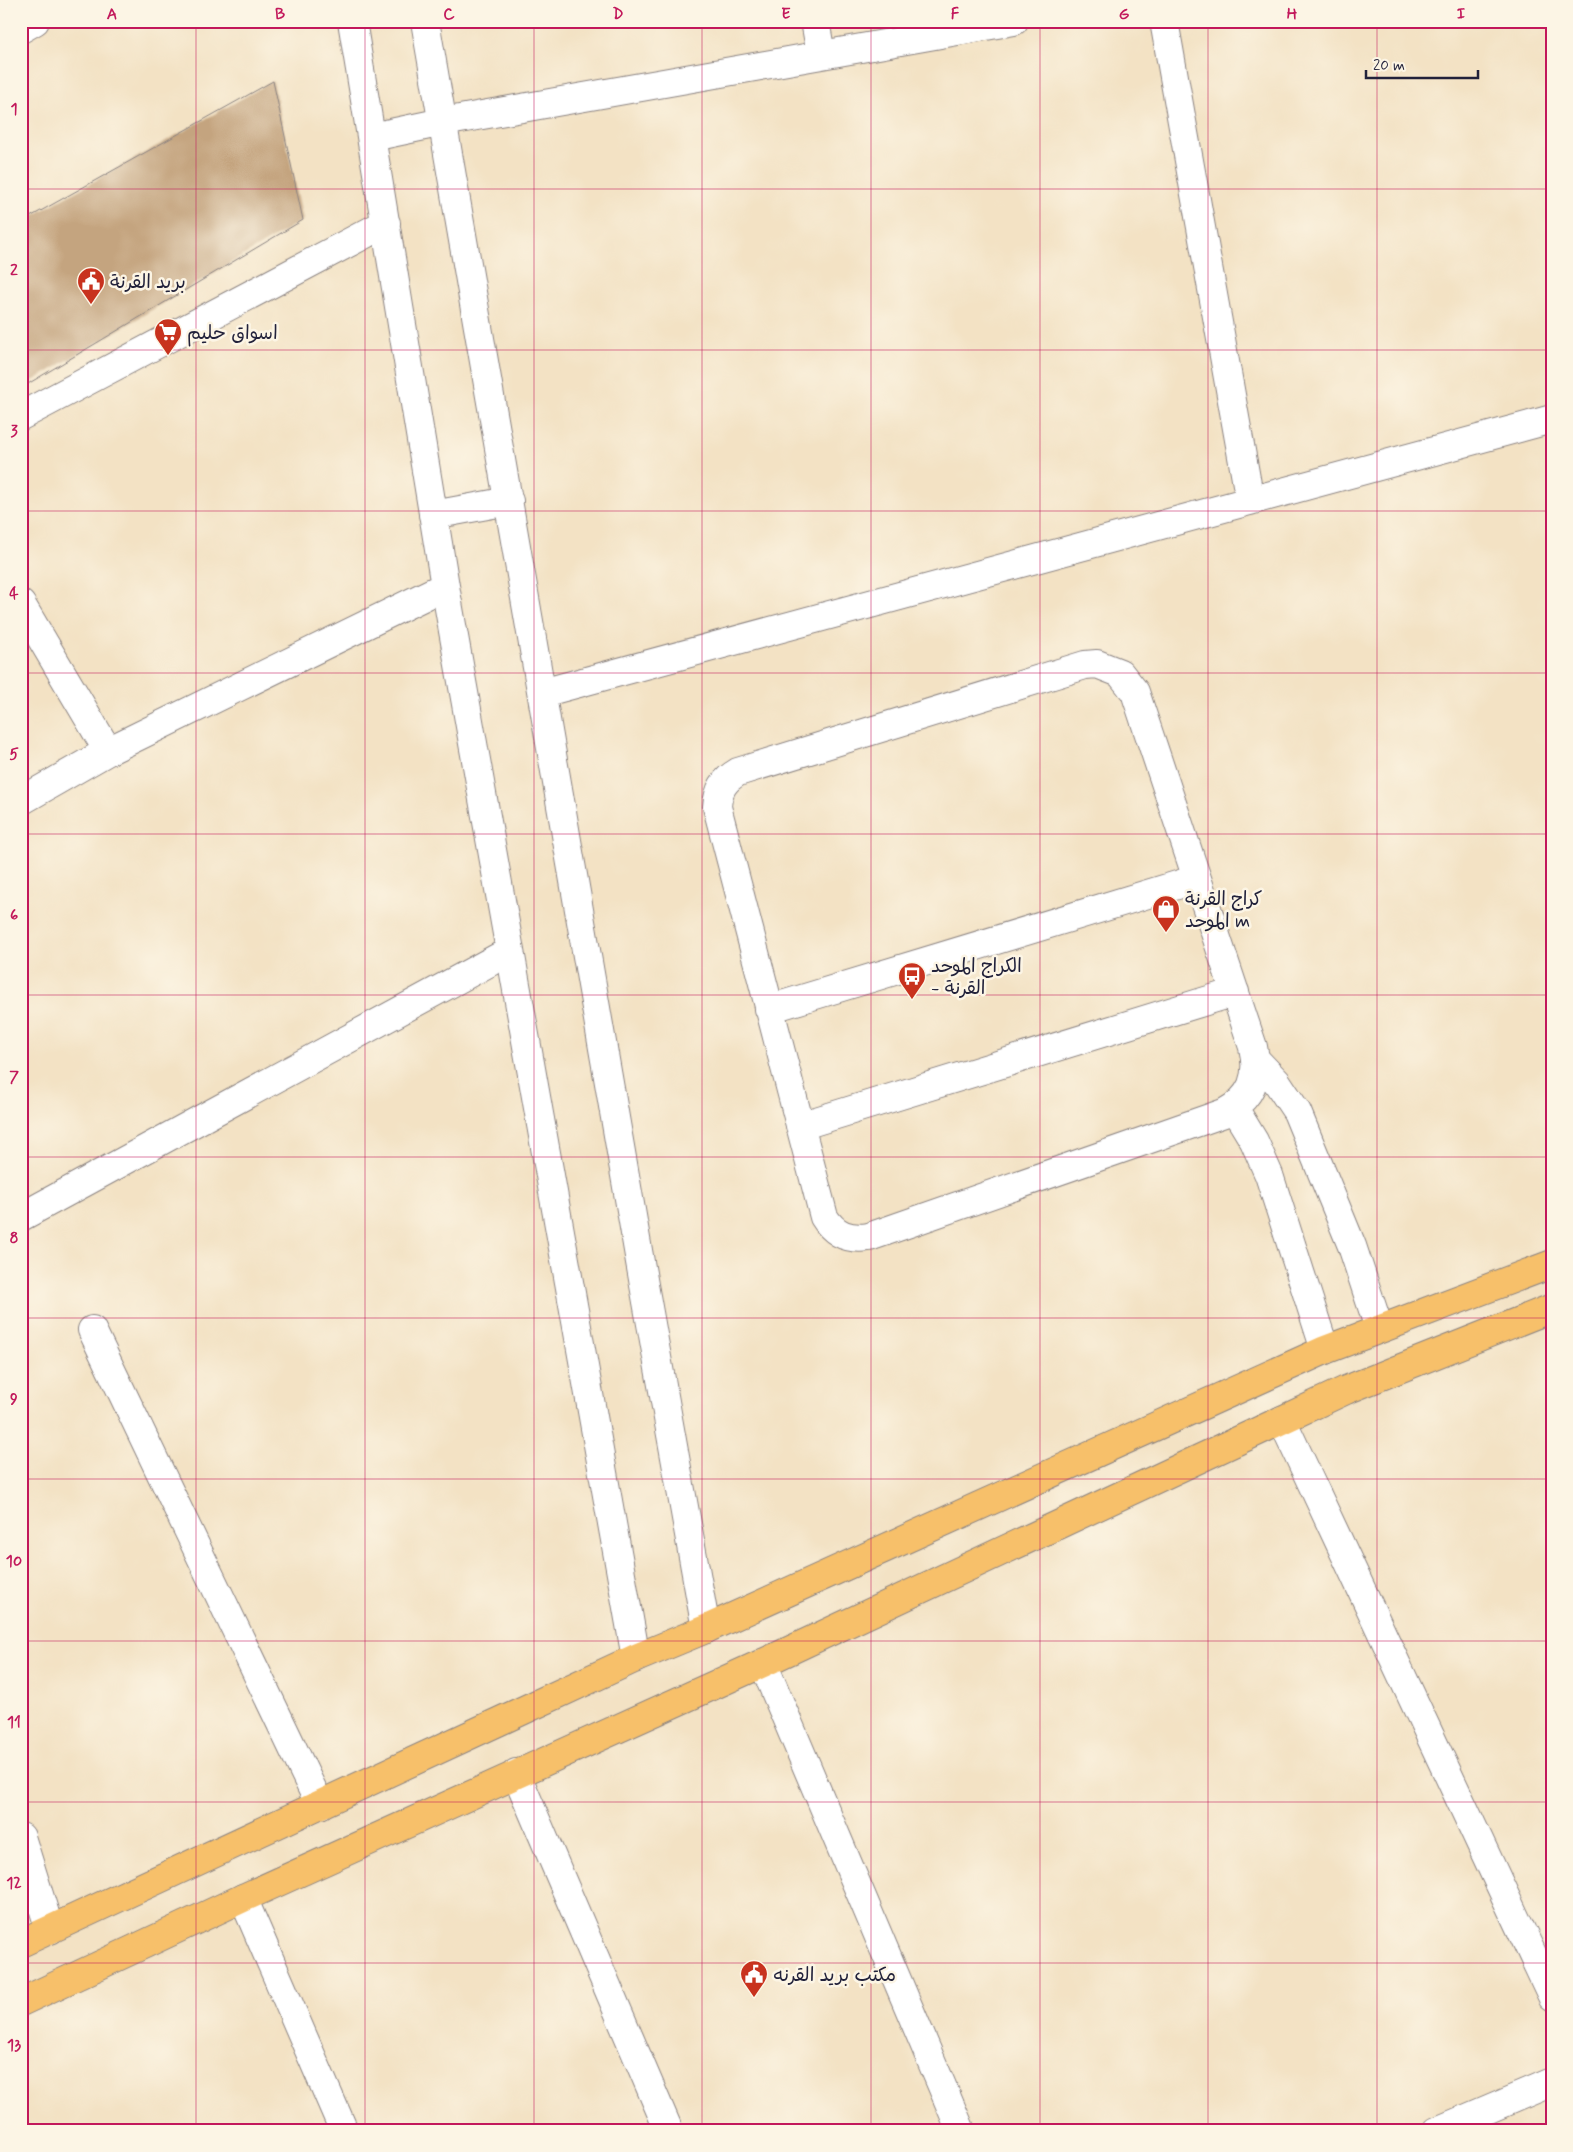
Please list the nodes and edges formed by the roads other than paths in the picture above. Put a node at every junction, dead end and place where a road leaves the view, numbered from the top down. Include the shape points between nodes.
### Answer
1 (35, 21) edge
2 (352, 21) edge
3 (425, 21) edge
4 (815, 21) edge
5 (1014, 21) edge
6 (1164, 21) edge
7 (21, 29) edge
8 (821, 54) junction
9 (443, 122) junction
10 (372, 137) junction
11 (386, 223) junction
12 (21, 416) edge
13 (1552, 419) edge
14 (509, 501) junction
15 (1250, 501) junction
16 (433, 515) junction
17 (444, 586) junction
18 (21, 604) edge
19 (542, 693) junction
20 (108, 751) junction
21 (21, 801) edge
22 (1197, 879) junction
23 (510, 951) junction
24 (1235, 992) junction
25 (770, 1009) junction
26 (1257, 1061) junction
27 (1234, 1108) junction
28 (800, 1126) junction
29 (21, 1217) edge
30 (1552, 1264) edge
31 (1552, 1308) edge
32 (1379, 1328) junction
33 (92, 1330) dead end
34 (1325, 1350) junction
35 (1282, 1420) junction
36 (706, 1629) junction
37 (636, 1658) junction
38 (763, 1663) junction
39 (516, 1773) junction
40 (320, 1805) junction
41 (21, 1837) edge
42 (243, 1898) junction
43 (50, 1930) junction
44 (21, 1943) edge
45 (1552, 1996) edge
46 (21, 2002) edge
47 (1552, 2082) edge
48 (344, 2131) edge
49 (669, 2131) edge
50 (961, 2131) edge
51 (1437, 2131) edge

1 - 7 street
2 - 10 street
3 - 9 street
4 - 8 street
5 - 8 street
6 - 15 street
8 - 9 street
9 - 10 street
9 - 14 street
10 - 11 street
11 - 12 street
11 - 16 street
13 - 15 street
14 - 16 street
14 - 19 street
15 - 19 street
16 - 17 street
17 - 20 street
17 - 23 street
18 - 20 street
19 - 36 street
20 - 21 street
22 - 24 street
22 - 25 street
22 - 25 street via 1134,692 1120,673 1097,664 1085,665 738,772 729,778 719,791 717,806
23 - 29 street
23 - 37 street
24 - 26 street
24 - 28 street
25 - 28 street
26 - 27 street via 1252,1087
26 - 32 street via 1298,1112 1352,1246
27 - 28 street via 859,1238 840,1234 824,1217
27 - 34 street via 1269,1175
30 - 32 main road
31 - 35 main road via 1346,1390
32 - 34 main road
33 - 40 street
34 - 36 main road
35 - 38 main road
35 - 45 street
36 - 37 main road
37 - 40 main road
38 - 39 main road
38 - 50 street
39 - 42 main road
39 - 49 street
40 - 43 main road
41 - 43 street
42 - 46 main road
42 - 48 street
43 - 44 main road
47 - 51 street

